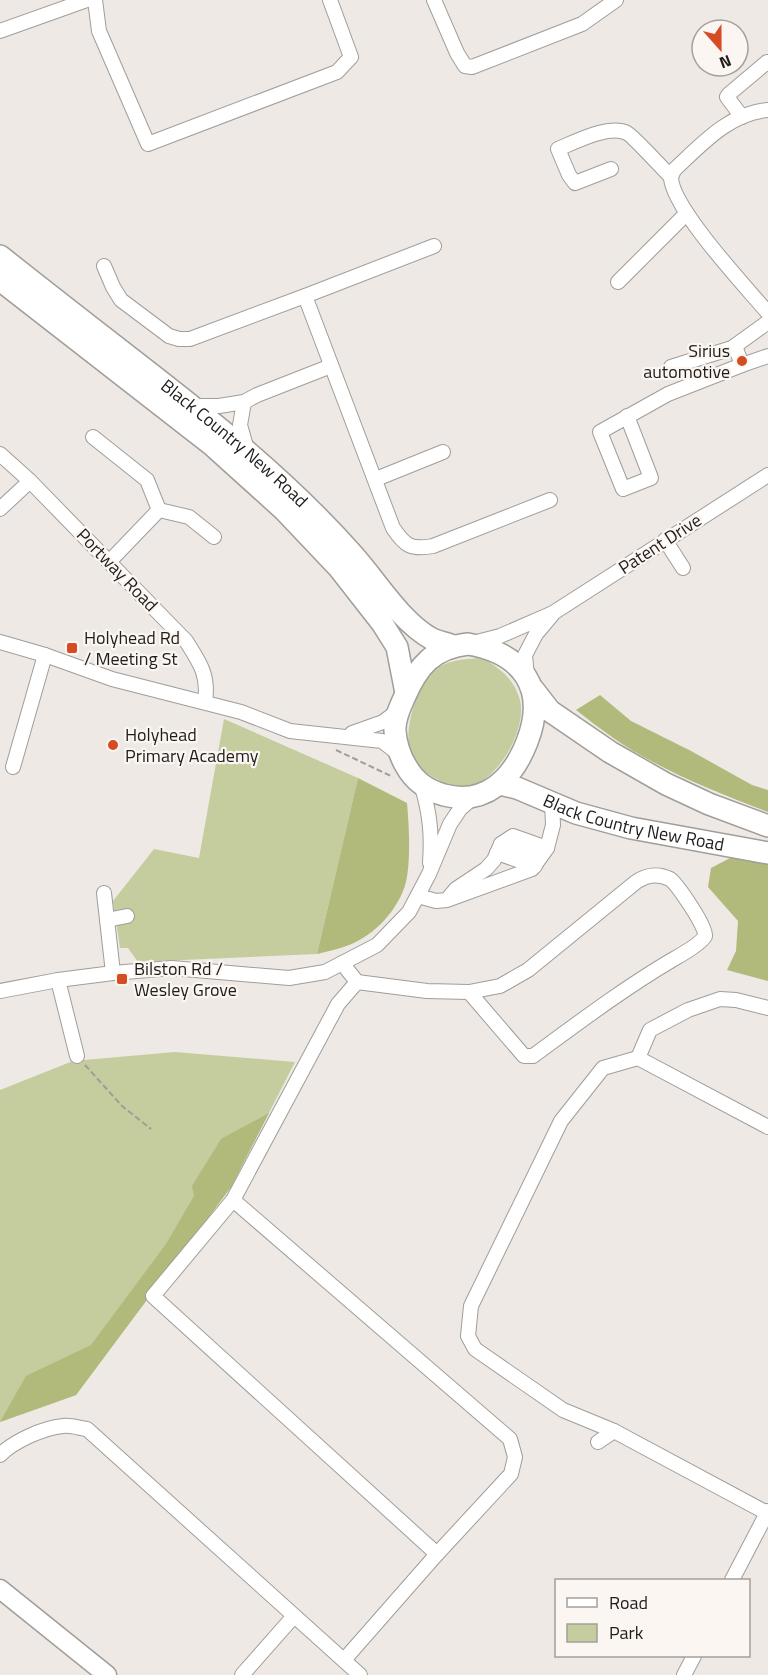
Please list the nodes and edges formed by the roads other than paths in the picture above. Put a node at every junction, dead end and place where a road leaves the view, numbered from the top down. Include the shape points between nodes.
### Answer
1 (95, 0) edge
2 (330, 0) edge
3 (434, 0) edge
4 (616, 0) edge
5 (83, 1) edge
6 (0, 31) edge
7 (759, 50) dead end
8 (768, 63) edge
9 (768, 110) edge
10 (742, 117) junction
11 (611, 169) dead end
12 (671, 177) junction
13 (686, 214) junction
14 (434, 246) dead end
15 (0, 256) edge
16 (104, 266) dead end
17 (0, 280) edge
18 (618, 282) dead end
19 (305, 297) junction
20 (768, 313) edge
21 (768, 322) edge
22 (735, 346) junction
23 (768, 356) edge
24 (742, 365) junction
25 (332, 366) junction
26 (671, 367) dead end
27 (244, 402) junction
28 (194, 406) junction
29 (627, 416) junction
30 (93, 436) dead end
31 (247, 450) junction
32 (443, 452) dead end
33 (0, 454) edge
34 (768, 475) edge
35 (376, 479) junction
36 (30, 481) junction
37 (550, 500) dead end
38 (0, 509) edge
39 (159, 510) junction
40 (214, 537) dead end
41 (665, 540) junction
42 (109, 562) junction
43 (683, 568) dead end
44 (553, 613) junction
45 (0, 642) edge
46 (460, 645) junction
47 (45, 655) junction
48 (530, 683) junction
49 (205, 702) junction
50 (402, 702) junction
51 (338, 744) junction
52 (400, 756) junction
53 (13, 767) dead end
54 (419, 784) junction
55 (500, 784) junction
56 (476, 795) junction
57 (552, 802) junction
58 (768, 826) edge
59 (499, 849) junction
60 (768, 853) edge
61 (541, 857) junction
62 (429, 874) junction
63 (104, 893) dead end
64 (418, 896) junction
65 (447, 900) junction
66 (127, 916) dead end
67 (107, 920) junction
68 (342, 963) junction
69 (113, 973) junction
70 (58, 980) junction
71 (357, 982) junction
72 (1, 988) edge
73 (469, 992) junction
74 (768, 1008) edge
75 (77, 1056) road end
76 (638, 1058) junction
77 (768, 1127) edge
78 (233, 1200) junction
79 (614, 1431) junction
80 (598, 1442) dead end
81 (0, 1455) edge
82 (767, 1512) edge
83 (437, 1554) junction
84 (733, 1579) edge
85 (0, 1589) edge
86 (294, 1616) junction
87 (693, 1657) edge
88 (344, 1660) junction
89 (107, 1675) edge
90 (242, 1675) edge
91 (360, 1675) edge
92 (684, 1675) edge

1 - 2 street via 99,31 148,144 337,72 351,57
3 - 4 street via 457,53 465,66 472,67 582,24
5 - 6 street
7 - 8 street
8 - 10 street via 727,97
9 - 10 street
10 - 12 street via 722,127
11 - 12 street via 575,183 558,149 599,133 627,133
12 - 13 street
13 - 18 street
13 - 20 street
14 - 19 street
15 - 28 highway, Black Country New Road
16 - 19 street via 121,300 179,339 190,339
17 - 50 highway, Black Country New Road via 212,445 284,510 339,568 397,647
19 - 25 street
21 - 22 street
22 - 24 street
22 - 26 street
23 - 24 street
24 - 29 street via 668,394
25 - 27 street
25 - 35 street
27 - 28 street
27 - 31 street via 240,425
28 - 31 highway, Black Country New Road
29 - 29 street via 600,432 623,489 651,478
30 - 39 street via 147,480
31 - 46 highway, Black Country New Road via 354,555 411,623 433,639
32 - 35 street
33 - 36 street, Portway Road
34 - 41 street, Patent Drive
35 - 37 street via 393,528 410,547 433,546
36 - 38 street
36 - 42 street, Portway Road
39 - 40 street via 189,517
39 - 42 street
41 - 43 street
41 - 44 street, Patent Drive
42 - 49 street, Portway Road via 186,641 205,675
44 - 46 street, Patent Drive via 500,636
44 - 48 street, Patent Drive via 525,655
45 - 47 street
46 - 48 highway via 500,653
46 - 50 highway via 443,650 420,667
47 - 49 street via 111,679
47 - 53 street
48 - 55 highway via 536,713 534,726 515,768
48 - 58 highway, Black Country New Road via 550,711 610,752 666,784
49 - 51 street via 292,721
50 - 51 street via 383,722
50 - 52 highway via 395,730
51 - 52 street via 382,741
52 - 54 highway
54 - 56 highway via 460,799
54 - 62 street via 428,806 432,834
55 - 56 highway
55 - 57 highway, Black Country New Road
56 - 62 street via 455,814
57 - 60 highway, Black Country New Road via 631,828
57 - 61 street via 553,825
59 - 61 street
59 - 61 street via 513,836
59 - 65 street via 486,869 456,889
61 - 65 street via 532,869
62 - 64 street
63 - 67 street
64 - 65 street
64 - 68 street via 409,912 377,945
66 - 67 street
67 - 69 street
68 - 69 street via 325,972 289,978 172,968
68 - 71 street
69 - 70 street
70 - 72 street
70 - 75 street
71 - 73 street
71 - 78 street via 338,1004
73 - 73 street via 524,1056 532,1056 652,971 690,949 705,933 674,882 662,876 649,876 636,882 521,975 500,986
74 - 76 street via 720,999 688,1010 650,1030
76 - 77 street
76 - 79 street via 603,1068 561,1121 471,1306 468,1336 474,1349 563,1410
78 - 83 street via 153,1296
78 - 83 street via 510,1439 515,1457 511,1474
79 - 80 street
79 - 82 street
81 - 86 street via 46,1430 64,1426 87,1428
82 - 84 street
83 - 88 street
85 - 89 main road
86 - 88 street
86 - 90 street
87 - 92 street
88 - 91 street

